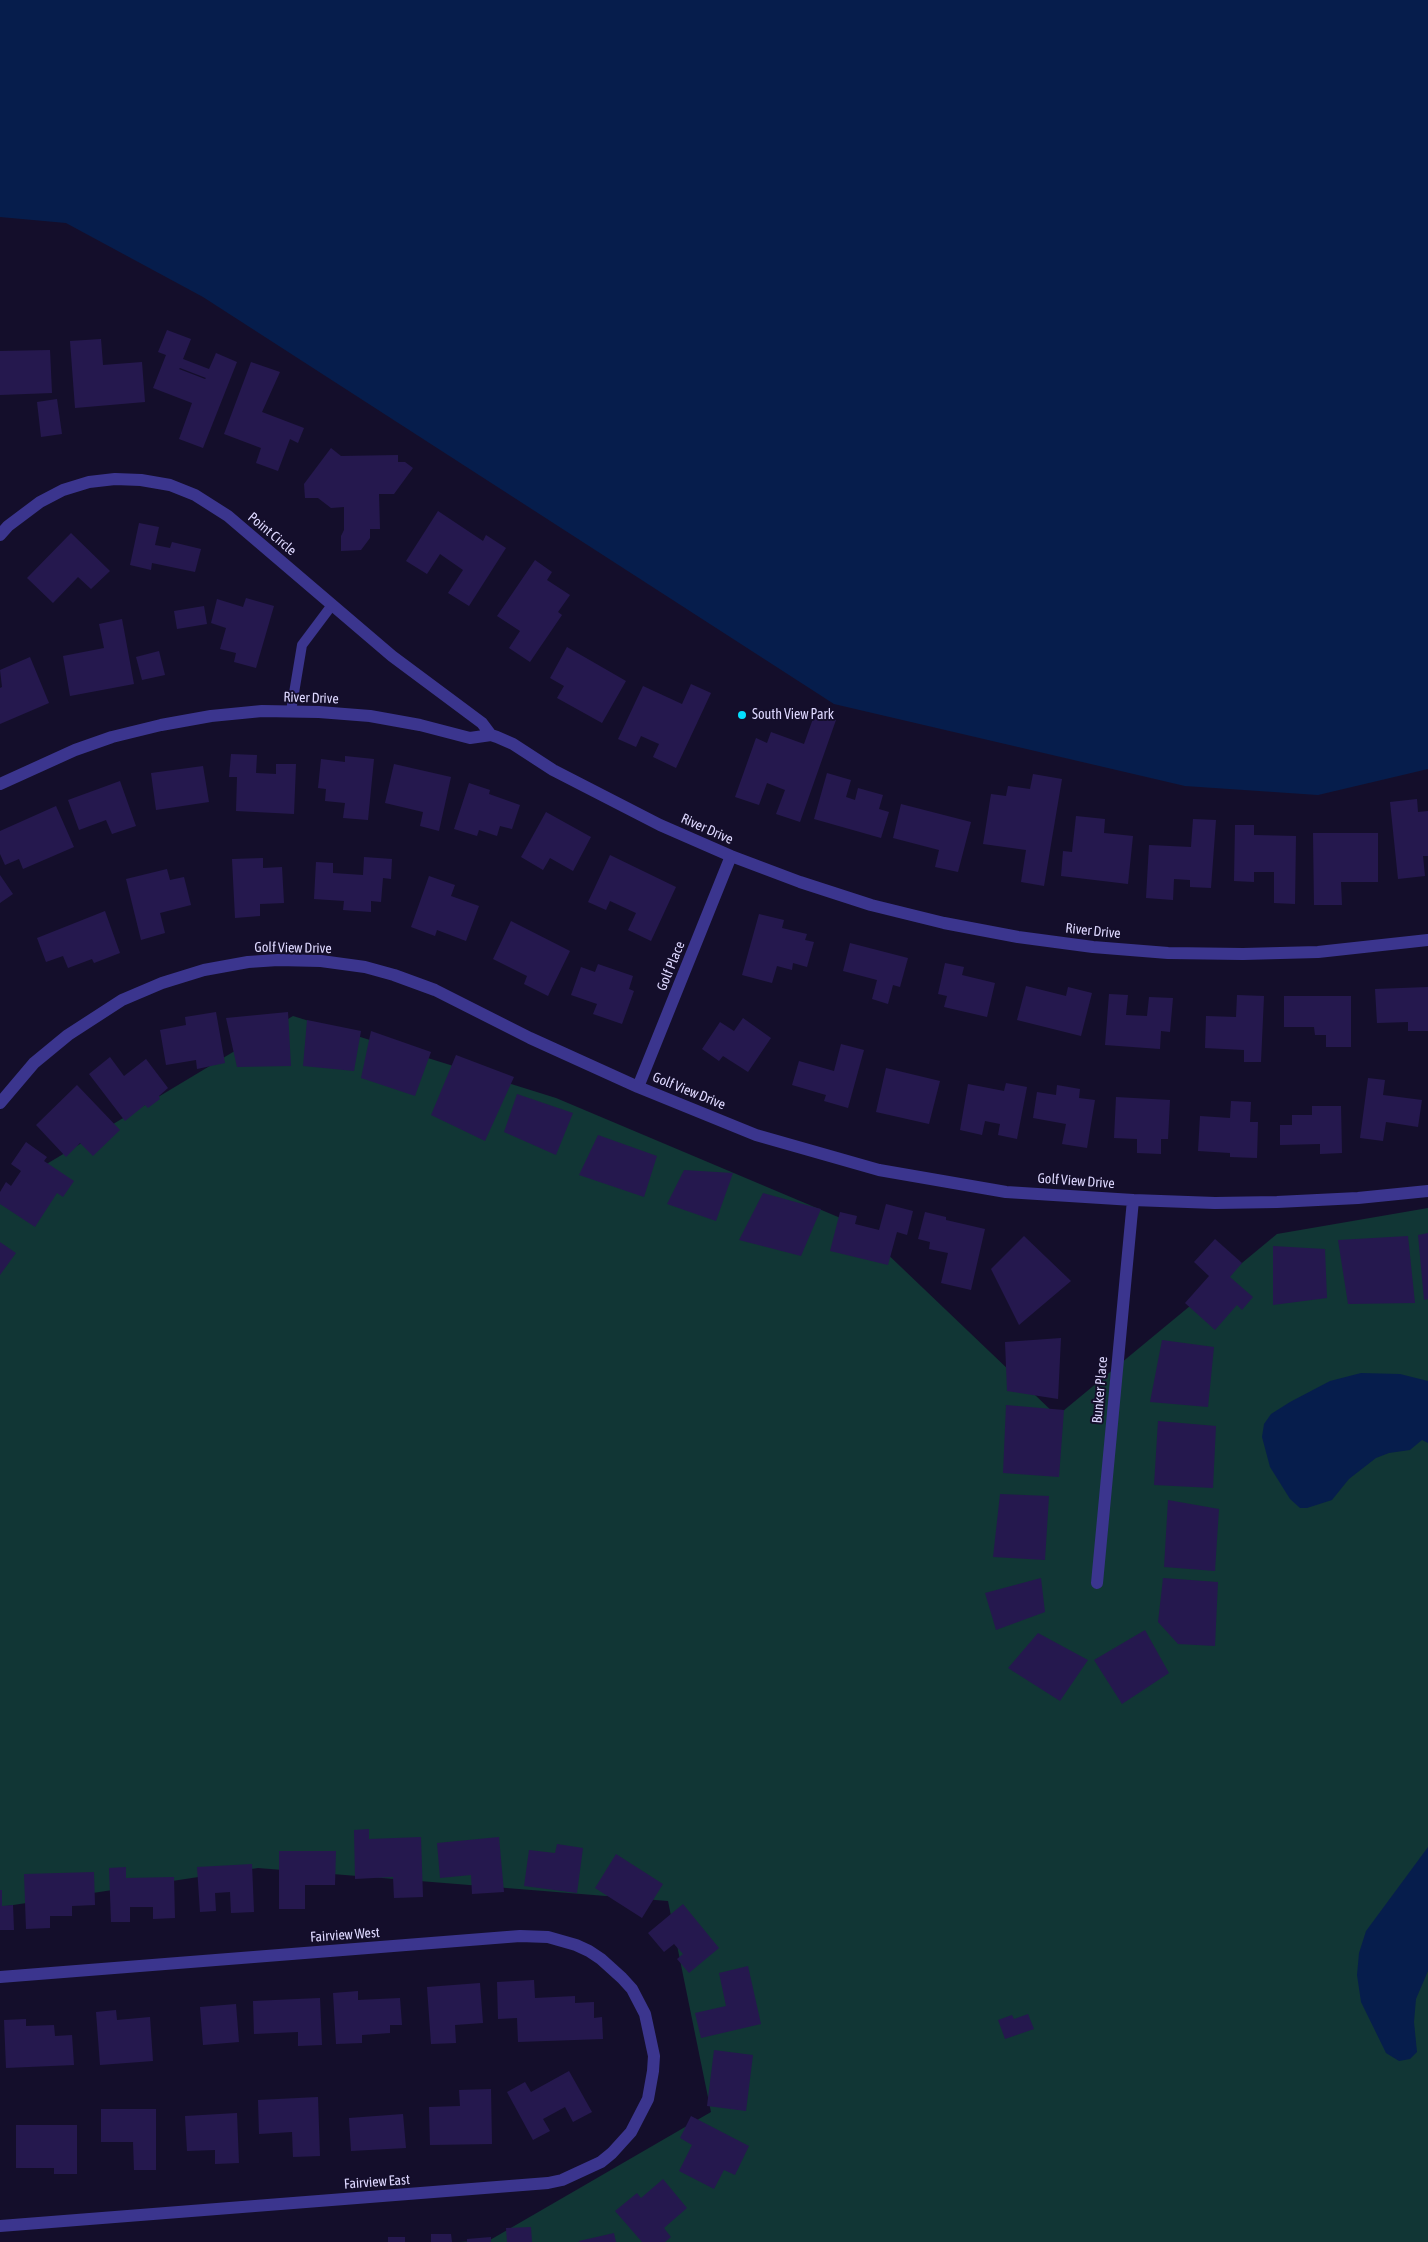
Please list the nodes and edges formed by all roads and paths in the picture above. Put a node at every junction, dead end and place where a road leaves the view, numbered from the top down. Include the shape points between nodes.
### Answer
1 (0, 535) edge
2 (332, 605) junction
3 (291, 712) junction
4 (491, 735) junction
5 (0, 784) edge
6 (731, 856) junction
7 (1428, 940) edge
8 (638, 1087) junction
9 (0, 1103) edge
10 (1428, 1191) edge
11 (1133, 1200) junction
12 (1097, 1583) dead end
13 (0, 1977) edge
14 (650, 2028) joint
15 (0, 2226) edge

1 - 2 street, Point Circle via 40,502 88,482 115,479 170,485 223,512
2 - 3 lane via 302,645
2 - 4 street, Point Circle via 392,656 482,723
3 - 4 street, River Drive via 370,716 470,738
3 - 5 street, River Drive via 262,711 161,724 75,750
4 - 6 street, River Drive via 660,825
6 - 7 street, River Drive via 871,905 1018,937 1093,947 1243,954 1318,952
6 - 8 street, Golf Place
8 - 9 street, Golf View Drive via 435,990 394,974 322,961 278,960 204,970 122,1000 68,1035 34,1064
8 - 11 street, Golf View Drive via 756,1135 880,1170 1006,1192
10 - 11 street, Golf View Drive via 1276,1202
11 - 12 street, Bunker Place
13 - 14 street, Fairview West via 548,1937 576,1945 618,1973 632,1989
14 - 15 street, Fairview East via 654,2056 648,2099 631,2132 600,2162 562,2180

